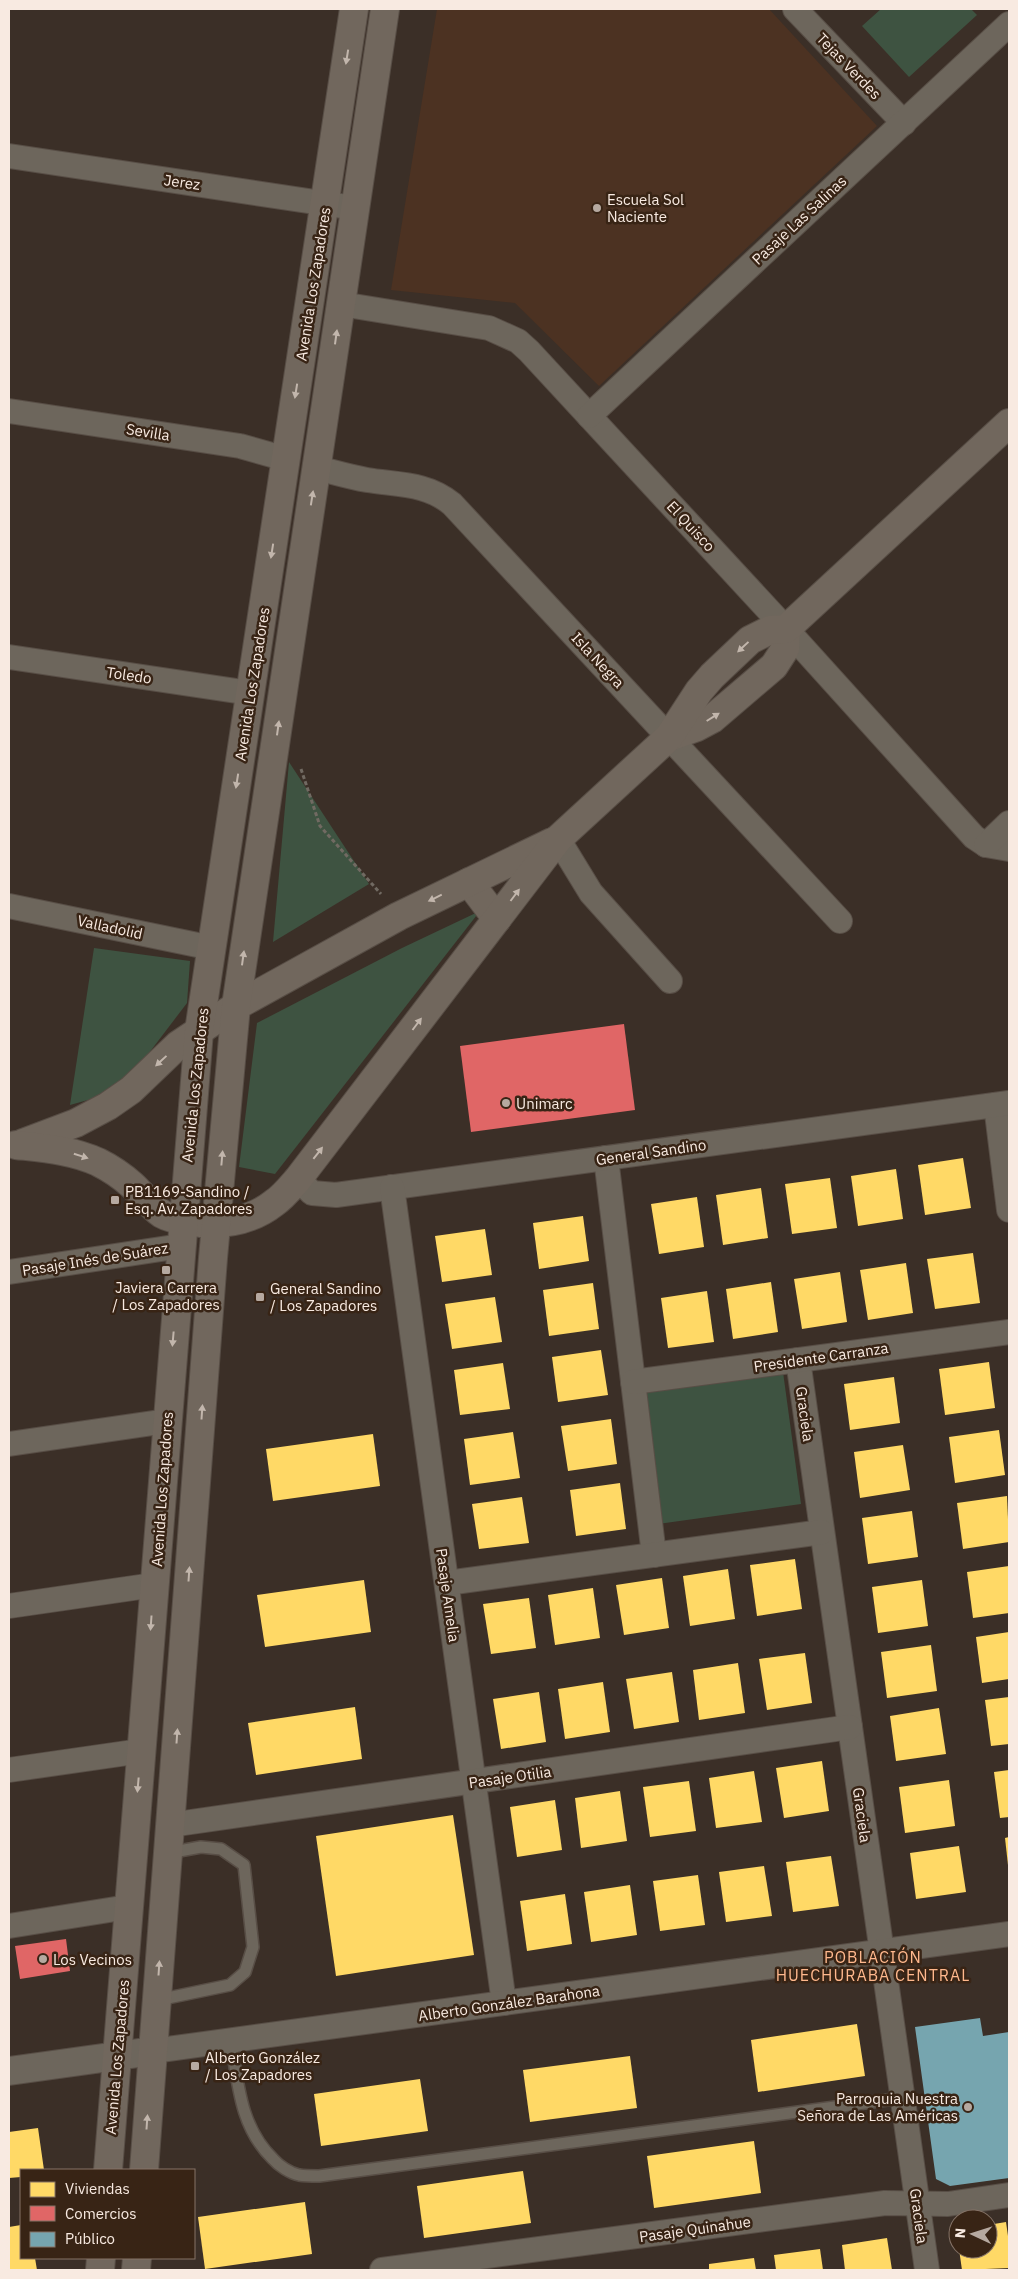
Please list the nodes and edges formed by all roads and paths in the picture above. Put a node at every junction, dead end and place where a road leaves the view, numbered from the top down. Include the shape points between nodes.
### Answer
1 (354, 9) edge
2 (385, 9) edge
3 (795, 9) edge
4 (1009, 24) edge
5 (904, 122) junction
6 (9, 156) edge
7 (325, 203) junction
8 (355, 208) junction
9 (341, 304) junction
10 (9, 411) edge
11 (589, 416) junction
12 (1009, 423) edge
13 (286, 459) junction
14 (317, 468) junction
15 (786, 629) junction
16 (9, 657) edge
17 (250, 693) junction
18 (668, 737) junction
19 (299, 762) dead end
20 (1009, 823) edge
21 (558, 839) junction
22 (986, 844) junction
23 (1009, 849) edge
24 (469, 882) junction
25 (13, 908) edge
26 (399, 916) junction
27 (497, 919) junction
28 (840, 921) dead end
29 (212, 948) junction
30 (670, 981) dead end
31 (236, 1006) junction
32 (199, 1031) junction
33 (1003, 1104) edge
34 (12, 1146) edge
35 (606, 1158) junction
36 (298, 1179) junction
37 (392, 1187) junction
38 (1009, 1210) edge
39 (216, 1224) junction
40 (182, 1233) junction
41 (9, 1272) edge
42 (1009, 1332) edge
43 (798, 1360) junction
44 (633, 1382) junction
45 (167, 1422) junction
46 (9, 1444) edge
47 (822, 1532) junction
48 (654, 1555) junction
49 (446, 1583) junction
50 (154, 1585) junction
51 (9, 1606) edge
52 (850, 1727) junction
53 (141, 1751) junction
54 (9, 1770) edge
55 (474, 1782) junction
56 (170, 1825) junction
57 (168, 1853) junction
58 (128, 1907) junction
59 (9, 1926) edge
60 (1009, 1934) edge
61 (882, 1952) junction
62 (157, 2000) junction
63 (504, 2003) junction
64 (231, 2040) junction
65 (153, 2051) junction
66 (117, 2056) junction
67 (9, 2070) edge
68 (902, 2098) junction
69 (108, 2169) edge
70 (144, 2169) edge
71 (1009, 2195) edge
72 (918, 2204) junction
73 (382, 2270) edge
74 (927, 2270) edge

1 -> 7 main road, Avenida Los Zapadores
2 - 8 main road, Avenida Los Zapadores
3 - 5 street, Tejas Verdes
4 - 5 street, Pasaje Las Salinas
5 - 11 street, Pasaje Las Salinas
6 - 7 street, Jerez
7 - 8 street, Jerez
7 -> 13 main road, Avenida Los Zapadores
8 - 9 main road, Avenida Los Zapadores
9 - 11 street, El Quisco via 490,328 505,334 529,351
14 -> 9 main road, Avenida Los Zapadores
10 - 13 street, Sevilla via 240,446
11 - 15 street, El Quisco
12 - 15 main road
13 -> 17 main road, Avenida Los Zapadores
14 - 18 street, Isla Negra via 365,480 423,488 444,497
31 -> 14 main road, Avenida Los Zapadores
15 - 18 main road via 760,634 731,658 699,691
15 - 22 street, El Quisco via 974,837
16 - 17 street, Toledo
17 -> 29 main road, Avenida Los Zapadores
18 - 21 main road
18 - 28 street, Isla Negra
19 - 26 path via 320,826
20 - 22 street
21 - 24 main road
27 -> 21 main road
21 - 30 street via 591,893
22 - 23 street
24 -> 26 main road
24 - 27 main road
25 - 29 street, Valladolid
26 - 31 main road
36 -> 27 main road
29 - 32 main road, Avenida Los Zapadores
31 - 32 main road
39 -> 31 main road, Avenida Los Zapadores
32 -> 34 main road via 178,1045 131,1090 108,1106 76,1123
32 - 40 main road, Avenida Los Zapadores
33 - 35 street, General Sandino
33 - 38 street
34 -> 40 main road via 52,1149 97,1162 133,1186 146,1202
35 - 37 street, General Sandino
35 - 44 street
36 - 37 street, General Sandino via 312,1193 324,1196
36 - 39 main road via 275,1203 257,1214
37 - 49 street, Pasaje Amelia
39 - 40 main road
56 -> 39 main road, Avenida Los Zapadores
40 - 41 street, Pasaje Inés de Suárez
40 -> 45 main road, Avenida Los Zapadores
42 - 43 street, Presidente Carranza
43 - 44 street, Presidente Carranza
43 - 47 street, Graciela
44 - 48 street
45 - 46 street
45 - 50 main road, Avenida Los Zapadores
47 - 48 street
47 - 52 street, Graciela
48 - 49 street
49 - 55 street, Pasaje Amelia
50 - 51 street
50 -> 53 main road, Avenida Los Zapadores
52 - 55 street, Pasaje Otilia
52 - 61 street, Graciela
53 - 54 street
53 -> 58 main road, Avenida Los Zapadores
55 - 56 street, Pasaje Otilia
55 - 63 street, Pasaje Amelia
56 - 57 main road, Avenida Los Zapadores
62 -> 57 main road, Avenida Los Zapadores
57 - 62 lane via 201,1848 221,1849 244,1865 253,1946 245,1972 230,1984
58 - 59 street
58 - 66 main road, Avenida Los Zapadores
60 - 61 street, Alberto González Barahona
61 - 63 street, Alberto González Barahona
61 - 68 street, Graciela
62 - 65 main road, Avenida Los Zapadores
63 - 64 street, Alberto González Barahona
64 - 65 street, Alberto González Barahona
64 - 68 lane via 240,2096 250,2130 262,2149 278,2164 298,2175 319,2176
65 - 66 street, Alberto González Barahona
70 -> 65 main road, Avenida Los Zapadores
66 - 67 street, Alberto González Barahona
66 - 69 main road, Avenida Los Zapadores
68 - 72 street, Graciela
71 - 72 street, Pasaje Quinahue via 948,2204
72 - 73 street, Pasaje Quinahue via 885,2203
72 - 74 street, Graciela

